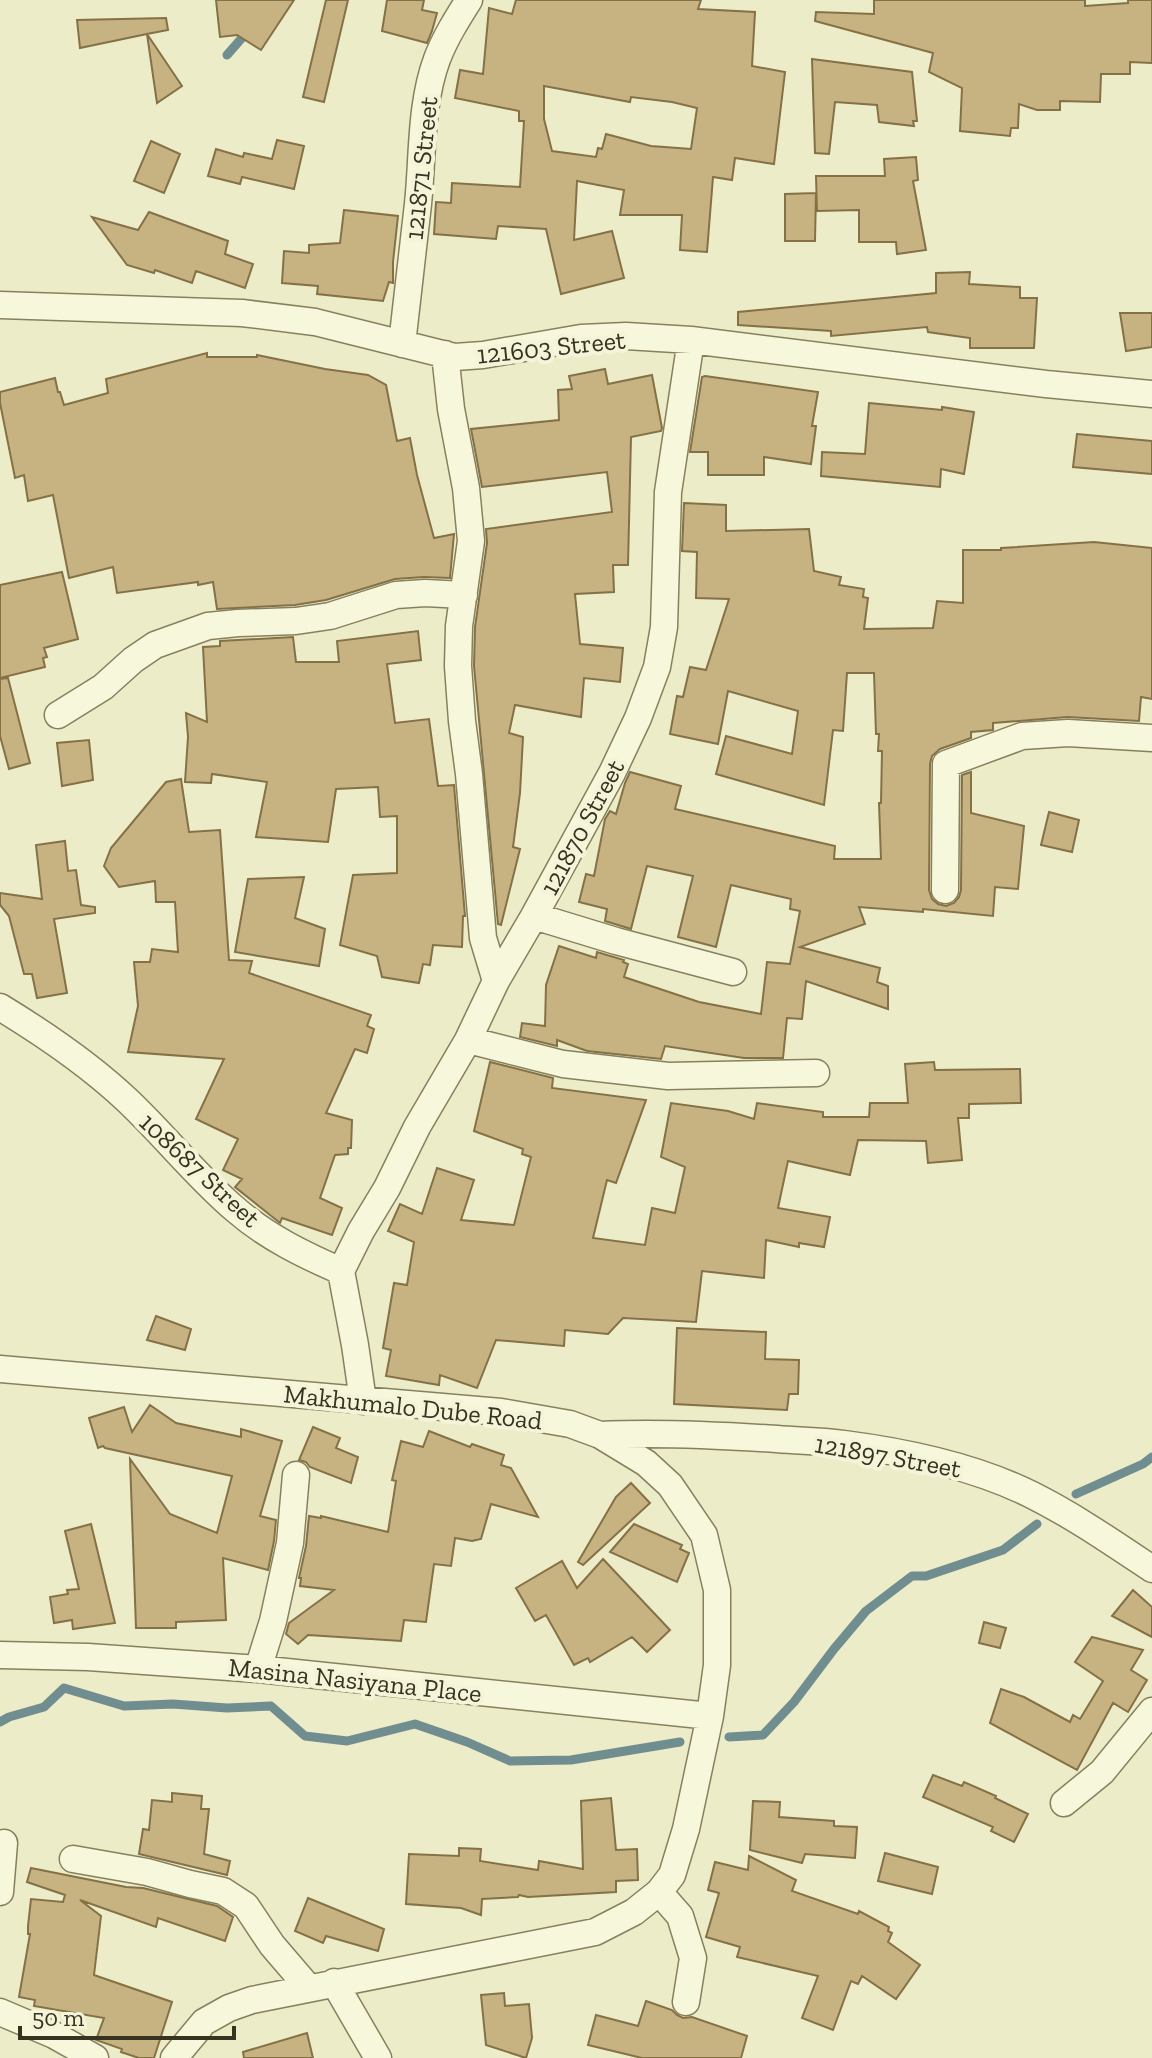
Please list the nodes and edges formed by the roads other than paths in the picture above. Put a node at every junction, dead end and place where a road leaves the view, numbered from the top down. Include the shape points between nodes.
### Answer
1 (469, 0) edge
2 (0, 305) edge
3 (691, 340) junction
4 (402, 344) junction
5 (445, 354) junction
6 (1152, 394) edge
7 (464, 595) junction
8 (58, 715) dead end
9 (1152, 738) edge
10 (945, 890) dead end
11 (534, 916) junction
12 (733, 972) dead end
13 (496, 981) junction
14 (0, 1007) edge
15 (468, 1040) junction
16 (816, 1073) dead end
17 (341, 1271) junction
18 (0, 1369) edge
19 (363, 1401) junction
20 (600, 1435) junction
21 (296, 1475) dead end
22 (1152, 1569) edge
23 (0, 1655) edge
24 (258, 1669) junction
25 (1152, 1711) edge
26 (710, 1716) junction
27 (1064, 1803) dead end
28 (4, 1843) dead end
29 (73, 1859) dead end
30 (0, 1892) edge
31 (659, 1892) junction
32 (334, 1982) junction
33 (308, 1987) junction
34 (686, 2002) dead end
35 (0, 2012) edge
36 (95, 2058) edge
37 (174, 2058) edge
38 (378, 2058) edge

1 - 4 street, 121871 Street via 430,80
2 - 4 street, 121603 Street via 242,313 315,322
3 - 5 street, 121603 Street via 581,338 483,355
3 - 6 street, 121603 Street
3 - 11 street, 121870 Street via 668,492 664,627 657,667 612,773
4 - 5 street, 121603 Street
5 - 7 street via 471,541
7 - 8 street via 396,595 330,616 208,626 155,645
7 - 13 street via 458,666 462,721 483,938
9 - 10 street via 1022,736 946,764
11 - 12 street
11 - 13 street, 121870 Street
13 - 15 street, 121870 Street
14 - 17 street, 108687 Street via 85,1064 237,1211 276,1239
15 - 16 street via 563,1064 668,1076
15 - 17 street, 121870 Street
17 - 19 street
18 - 19 street, Makhumalo Dube Road
19 - 20 street, Makhumalo Dube Road via 501,1412
20 - 22 street, 121897 Street via 725,1434 917,1456 1031,1495
20 - 26 street, Makhumalo Dube Road via 670,1485 704,1535 718,1603
21 - 24 street via 290,1543
23 - 24 street, Masina Nasiyana Place
24 - 26 street, Masina Nasiyana Place
25 - 27 street via 1102,1772
26 - 31 street, Makhumalo Dube Road via 686,1829 672,1875
28 - 30 street
29 - 33 street via 223,1891 246,1906
31 - 32 street, Makhumalo Dube Road via 595,1932
31 - 34 street via 680,1916 693,1958
32 - 33 street, Makhumalo Dube Road
32 - 38 street
33 - 37 street, Makhumalo Dube Road via 229,2008 204,2022
35 - 36 street

